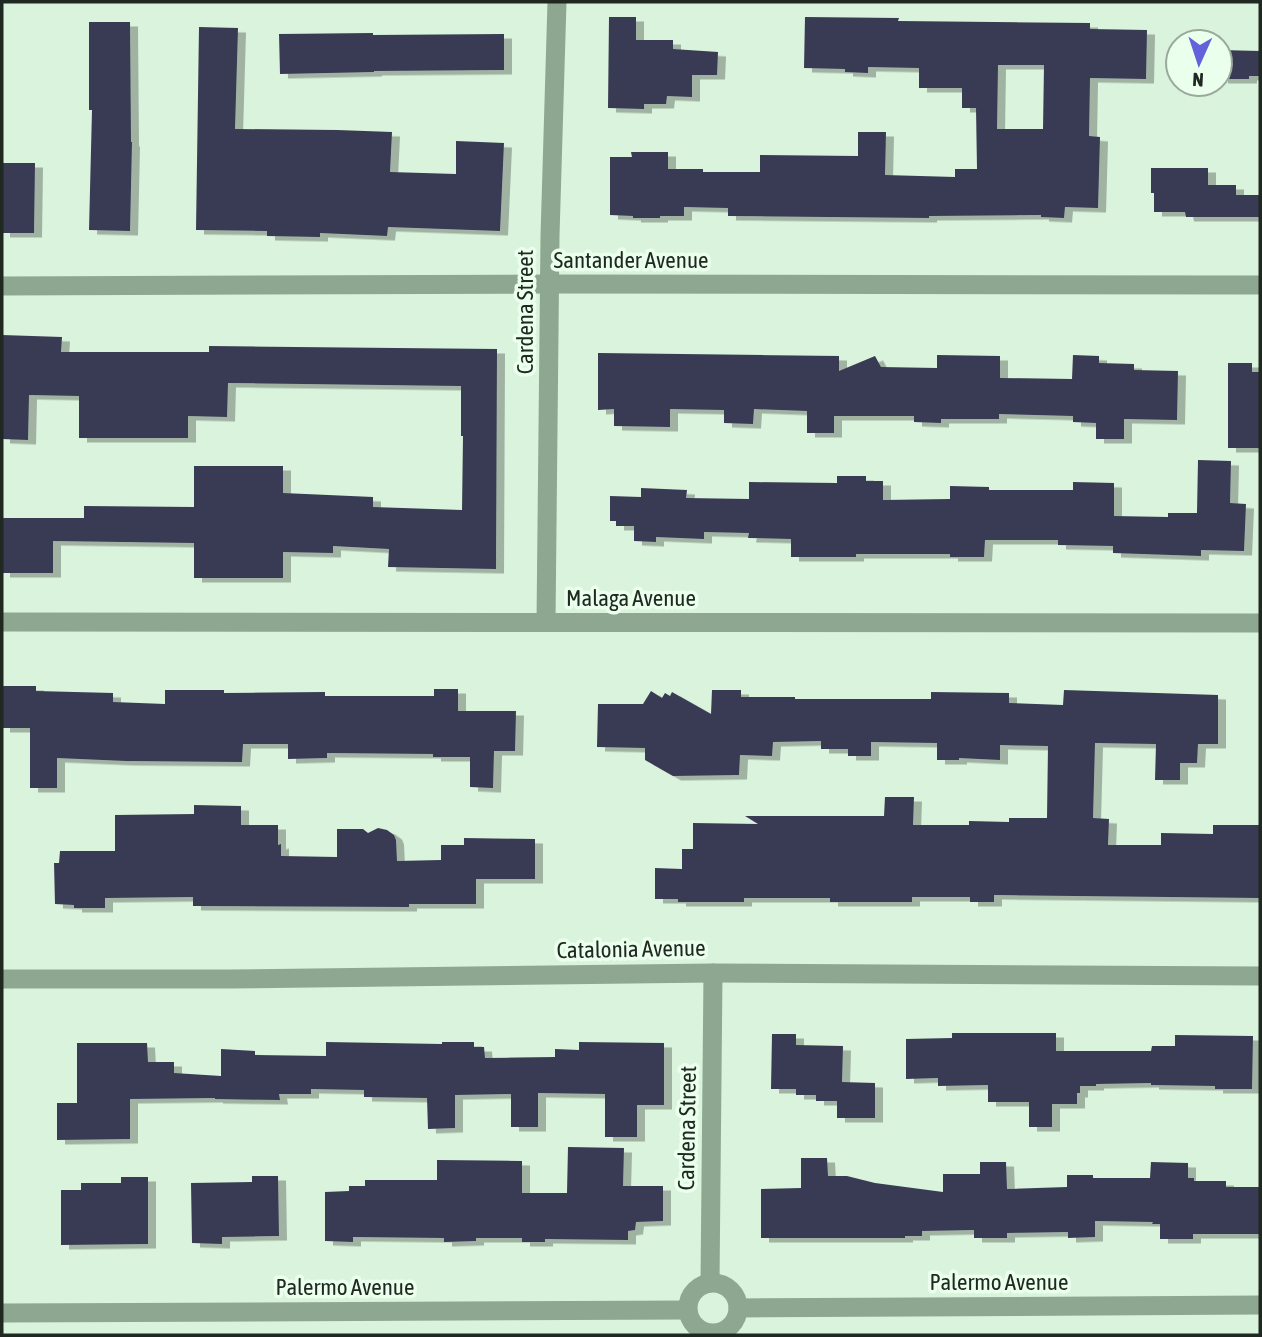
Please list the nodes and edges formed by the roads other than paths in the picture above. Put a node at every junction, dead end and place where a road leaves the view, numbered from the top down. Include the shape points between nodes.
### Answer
1 (557, 2) edge
2 (550, 284) junction
3 (1260, 285) edge
4 (2, 286) edge
5 (2, 622) edge
6 (546, 622) junction
7 (1260, 623) edge
8 (713, 973) junction
9 (1260, 976) edge
10 (2, 979) edge
11 (710, 1283) junction
12 (1260, 1305) edge
13 (738, 1308) junction
14 (688, 1310) junction
15 (2, 1313) edge
16 (710, 1334) edge

1 - 2 street, Cardena Street
2 - 3 street, Santander Avenue
2 - 4 street, Santander Avenue
2 - 6 street, Cardena Street
5 - 6 street, Malaga Avenue
6 - 7 street, Malaga Avenue
8 - 9 street, Catalonia Avenue
8 - 10 street, Catalonia Avenue
8 - 11 street, Cardena Street
11 - 13 street via 729,1289
11 - 14 street via 691,1295
12 - 13 street, Palermo Avenue
13 - 16 street via 732,1324
14 - 15 street, Palermo Avenue
14 - 16 street via 692,1322

